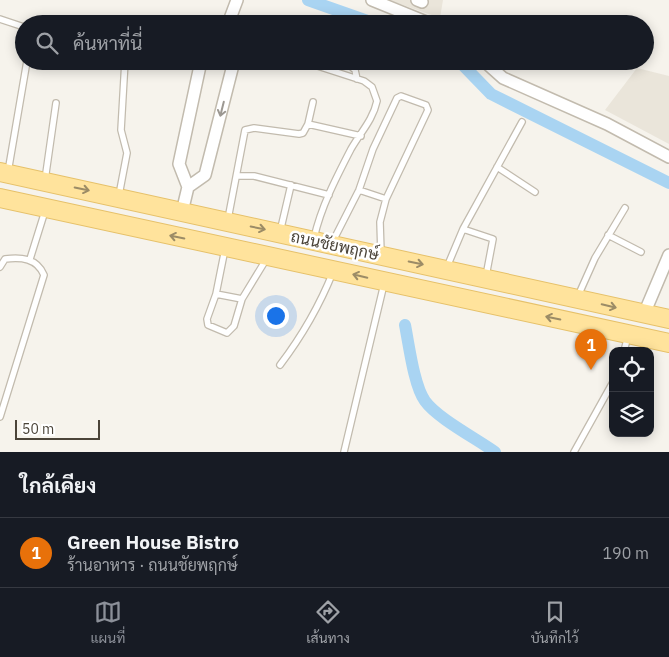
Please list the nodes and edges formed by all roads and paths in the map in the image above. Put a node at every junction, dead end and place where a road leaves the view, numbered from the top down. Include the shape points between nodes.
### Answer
1 (237, 0) edge
2 (372, 0) edge
3 (232, 15) edge
4 (409, 15) edge
5 (0, 19) edge
6 (15, 24) edge
7 (25, 70) edge
8 (124, 70) edge
9 (199, 70) edge
10 (232, 70) edge
11 (330, 70) edge
12 (355, 70) edge
13 (494, 70) edge
14 (357, 79) junction
15 (313, 102) dead end
16 (56, 103) dead end
17 (522, 122) dead end
18 (308, 124) junction
19 (361, 136) junction
20 (669, 157) edge
21 (497, 168) junction
22 (4, 173) edge
23 (237, 176) junction
24 (45, 182) junction
25 (291, 185) junction
26 (188, 187) junction
27 (359, 190) junction
28 (534, 192) dead end
29 (329, 195) junction
30 (118, 197) junction
31 (0, 198) edge
32 (386, 200) junction
33 (625, 208) dead end
34 (45, 209) junction
35 (182, 212) junction
36 (227, 222) junction
37 (463, 229) junction
38 (280, 233) junction
39 (608, 235) junction
40 (314, 240) junction
41 (332, 243) junction
42 (225, 247) junction
43 (641, 252) dead end
44 (381, 255) junction
45 (669, 255) edge
46 (268, 256) junction
47 (30, 259) junction
48 (0, 267) edge
49 (446, 269) junction
50 (333, 270) junction
51 (486, 277) junction
52 (384, 282) junction
53 (216, 294) junction
54 (577, 298) junction
55 (242, 299) junction
56 (644, 314) junction
57 (669, 319) edge
58 (626, 342) edge
59 (669, 343) edge
60 (280, 365) dead end
61 (609, 389) edge
62 (0, 417) edge
63 (344, 452) edge
64 (574, 452) edge

1 - 3 street
2 - 4 street
5 - 6 lane
7 - 22 lane
8 - 30 lane via 121,130 127,153
9 - 26 street via 179,164
10 -> 26 street via 205,175
11 - 14 lane
12 - 14 lane
13 - 20 street via 503,78 607,124
14 - 19 lane via 372,87 377,101
15 - 18 lane
16 - 24 lane
17 - 21 lane
18 - 19 lane
18 - 23 lane via 299,134 254,128 245,130
19 - 29 lane
21 - 28 lane
21 - 37 lane
22 - 24 main road, ถนนชัยพฤกษ์
23 - 25 lane via 254,176
23 - 36 lane
24 -> 30 main road, ถนนชัยพฤกษ์
25 - 29 lane
25 - 38 lane
26 - 35 street
27 - 32 lane
27 - 32 lane via 373,149 397,98 401,96 426,105 428,110
27 - 41 lane
29 - 40 lane via 320,211
30 - 35 main road, ถนนชัยพฤกษ์
31 - 34 main road, ถนนชัยพฤกษ์
32 - 44 lane via 380,222
33 - 39 lane
42 -> 34 main road, ถนนชัยพฤกษ์
34 - 47 lane
35 - 36 main road, ถนนชัยพฤกษ์
36 -> 38 main road, ถนนชัยพฤกษ์
37 - 49 lane
37 - 51 lane via 493,240
38 - 40 main road, ถนนชัยพฤกษ์
39 - 43 lane
39 - 54 lane
40 - 41 main road, ถนนชัยพฤกษ์
41 - 44 main road, ถนนชัยพฤกษ์
42 - 46 main road, ถนนชัยพฤกษ์
42 - 53 lane
44 -> 49 main road, ถนนชัยพฤกษ์
45 - 56 street
46 - 50 main road, ถนนชัยพฤกษ์
46 - 55 lane
47 - 48 lane via 5,259
47 - 62 lane via 44,275
49 - 51 main road, ถนนชัยพฤกษ์
52 -> 50 main road, ถนนชัยพฤกษ์
50 - 60 lane via 320,305
51 - 54 main road, ถนนชัยพฤกษ์
58 -> 52 main road, ถนนชัยพฤกษ์
52 - 63 lane
53 - 55 lane
53 - 55 lane via 208,325 227,333 234,326
54 -> 56 main road, ถนนชัยพฤกษ์
56 - 57 main road, ถนนชัยพฤกษ์
58 - 59 main road, ถนนชัยพฤกษ์
61 - 64 lane

